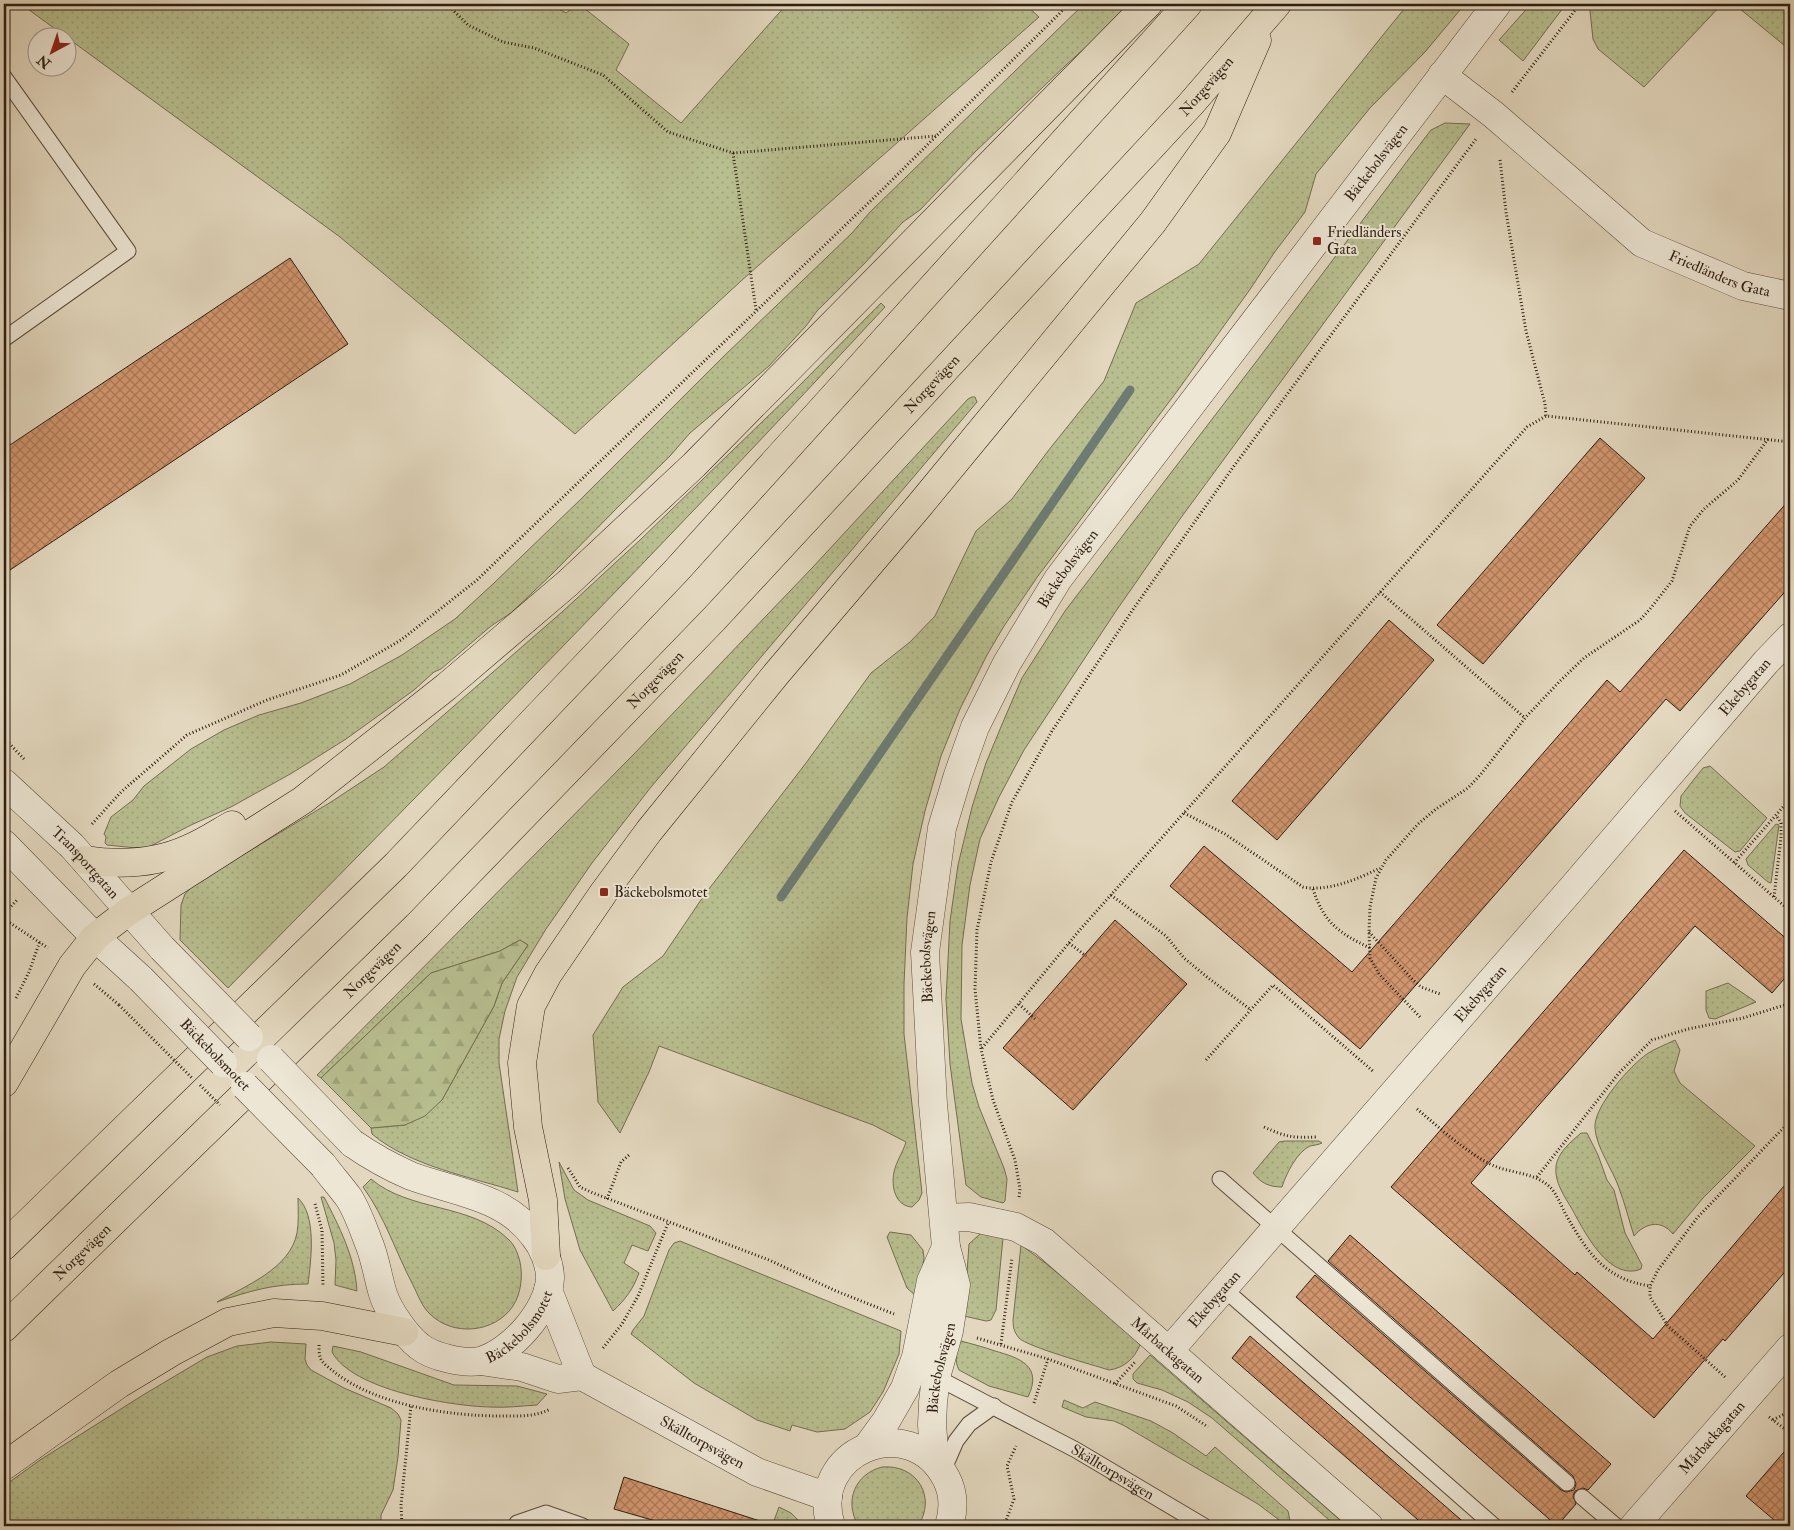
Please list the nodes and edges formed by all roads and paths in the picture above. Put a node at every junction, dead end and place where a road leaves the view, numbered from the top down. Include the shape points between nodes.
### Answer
1 (447, 4) edge
2 (1070, 4) edge
3 (1148, 4) edge
4 (1188, 4) edge
5 (1497, 4) edge
6 (1580, 4) edge
7 (1273, 9) edge
8 (1442, 74) junction
9 (4, 77) edge
10 (1494, 115) junction
11 (936, 136) junction
12 (733, 153) junction
13 (1790, 296) edge
14 (756, 311) junction
15 (4, 339) edge
16 (1546, 416) junction
17 (1768, 439) junction
18 (1790, 442) edge
19 (1380, 592) junction
20 (1790, 637) edge
21 (1525, 718) junction
22 (345, 767) junction
23 (4, 783) edge
24 (120, 792) dead end
25 (1654, 793) junction
26 (1790, 799) edge
27 (1184, 813) junction
28 (1776, 815) junction
29 (4, 844) edge
30 (85, 860) junction
31 (1734, 863) junction
32 (1381, 868) junction
33 (1313, 889) junction
34 (1111, 895) junction
35 (1774, 897) junction
36 (129, 911) junction
37 (1790, 911) edge
38 (1369, 932) junction
39 (95, 938) junction
40 (40, 941) dead end
41 (1070, 943) junction
42 (162, 948) joint
43 (1370, 948) junction
44 (1086, 956) dead end
45 (1442, 995) dead end
46 (14, 1002) dead end
47 (1789, 1002) edge
48 (1019, 1004) junction
49 (118, 1005) dead end
50 (1250, 1010) junction
51 (1035, 1019) dead end
52 (1424, 1022) dead end
53 (1790, 1022) edge
54 (981, 1049) junction
55 (1206, 1060) dead end
56 (1384, 1082) junction
57 (4, 1083) edge
58 (223, 1109) dead end
59 (1790, 1121) edge
60 (1264, 1127) dead end
61 (1324, 1137) dead end
62 (629, 1155) dead end
63 (567, 1162) dead end
64 (1537, 1177) junction
65 (1220, 1178) dead end
66 (607, 1199) junction
67 (944, 1218) junction
68 (1016, 1227) junction
69 (1276, 1227) junction
70 (4, 1246) edge
71 (946, 1247) junction
72 (546, 1256) junction
73 (1650, 1286) junction
74 (1224, 1289) junction
75 (548, 1290) junction
76 (923, 1324) junction
77 (4, 1328) edge
78 (949, 1331) junction
79 (404, 1332) junction
80 (1001, 1344) junction
81 (1790, 1348) edge
82 (1169, 1351) junction
83 (481, 1361) junction
84 (925, 1371) junction
85 (582, 1376) junction
86 (1747, 1398) junction
87 (411, 1406) dead end
88 (994, 1406) junction
89 (1790, 1411) edge
90 (1773, 1420) dead end
91 (1213, 1431) dead end
92 (867, 1447) junction
93 (4, 1466) edge
94 (939, 1466) junction
95 (1567, 1483) dead end
96 (828, 1497) junction
97 (1582, 1497) dead end
98 (402, 1526) edge
99 (516, 1526) edge
100 (583, 1526) edge
101 (831, 1526) edge
102 (949, 1526) edge
103 (1204, 1526) edge
104 (1369, 1526) edge
105 (1494, 1526) edge
106 (1616, 1526) edge
107 (1634, 1526) edge

1 - 12 path via 468,25 503,42 534,48 603,75 668,132
2 - 11 path
3 - 22 highway via 694,465 568,583 446,687
4 - 70 highway via 676,572 403,858
5 - 8 street, Bäckebolsvägen
6 - 10 path
7 - 72 highway via 1217,133 1154,222 783,665 649,831 548,974 531,1006 522,1063 528,1127 543,1200
7 - 77 highway, Norgevägen via 1190,105 714,619 418,926
8 - 10 street, Friedländers Gata
8 - 67 street, Bäckebolsvägen via 1058,579 1007,662 975,727 942,828 925,952 933,1104
9 - 15 lane via 128,251
10 - 13 street, Friedländers Gata via 1642,243 1743,286
10 - 16 path via 1526,331
10 - 54 path via 1240,458 1134,608 1052,731 1012,802 991,862 977,930 974,989
11 - 12 path
11 - 14 path
12 - 14 path
14 - 24 path via 477,580 401,640 341,675 267,700 187,735
16 - 17 path
16 - 19 path via 1526,427
17 - 18 path
17 - 21 path via 1738,480 1704,509 1690,526 1672,581 1650,610 1584,658
19 - 21 path
19 - 27 path
20 - 25 street, Ekebygatan
21 - 32 path via 1468,788 1418,824
22 - 30 highway via 296,789 187,850 139,862
22 - 36 highway via 303,800
23 - 30 street, Transportgatan
25 - 31 path
25 - 56 street, Ekebygatan
26 - 28 path
27 - 33 path via 1225,834 1302,887
27 - 34 path
28 - 31 path
28 - 35 path via 1782,823
29 - 39 street
30 - 36 street, Transportgatan
31 - 35 path
32 - 33 path via 1352,880
32 - 38 path via 1370,907
33 - 43 path via 1318,904 1334,928
34 - 41 path
34 - 50 path via 1166,936 1184,958
35 - 37 path
36 - 39 highway
36 - 42 street, Transportgatan
38 - 43 path
38 - 45 path via 1421,987
39 - 57 highway via 72,966
39 - 79 street, Bäckebolsmotet, bridge via 141,979 323,1165 349,1199 370,1248 383,1296
40 - 46 path
41 - 44 path
41 - 48 path
42 - 72 street, Bäckebolsmotet, bridge via 352,1142 376,1160 403,1172 502,1207 535,1236
43 - 52 path via 1370,958 1379,974
47 - 53 path
47 - 64 path via 1743,1018 1652,1040 1619,1073
48 - 51 path
48 - 54 path
49 - 58 path, bridge
50 - 55 path
50 - 56 path via 1273,985
54 - 68 path via 993,1100 1015,1160 1020,1189
56 - 64 path via 1477,1156 1492,1165
56 - 69 street, Ekebygatan
59 - 73 path via 1697,1218 1658,1270
60 - 61 path via 1285,1137
62 - 66 path via 621,1162
63 - 66 path via 580,1187
64 - 73 path via 1551,1188 1596,1260 1622,1279
65 - 69 lane
66 - 76 path via 769,1260 836,1291
67 - 68 street, Mårbackagatan via 969,1217
67 - 71 street, Bäckebolsvägen
68 - 80 path
68 - 82 street, Mårbackagatan via 1044,1242
69 - 74 street, Ekebygatan
69 - 95 lane
71 - 76 street, Bäckebolsvägen via 931,1281
71 - 78 street, Bäckebolsvägen via 956,1285
72 - 75 street, Bäckebolsmotet via 550,1277
73 - 86 path via 1650,1297 1668,1326
74 - 82 street, Ekebygatan
74 - 105 lane
75 - 83 street, Bäckebolsmotet via 539,1312 524,1331 508,1347
75 - 85 street
76 - 84 street, Bäckebolsvägen
78 - 80 path
78 - 84 street, Bäckebolsvägen
79 - 83 street, Bäckebolsmotet via 420,1347 442,1357
79 - 93 highway via 322,1316 274,1313 228,1322 119,1384
80 - 91 path via 1176,1406
81 - 86 street, Mårbackagatan
82 - 104 street, Mårbackagatan
83 - 85 street via 522,1367 558,1379
84 - 88 lane, Skälltorpsvägen
84 - 92 street, Bäckebolsvägen via 906,1388
84 - 94 street, Bäckebolsvägen via 933,1402 932,1425
85 - 96 street, Skälltorpsvägen via 757,1472
86 - 107 street, Mårbackagatan
87 - 98 path via 401,1505
88 - 94 lane via 969,1424
88 - 103 lane, Skälltorpsvägen
89 - 90 path
92 - 94 street via 891,1442 903,1444 926,1454
92 - 96 street via 840,1466
94 - 102 street via 952,1494
96 - 101 street
97 - 106 lane
99 - 100 lane via 546,1513

